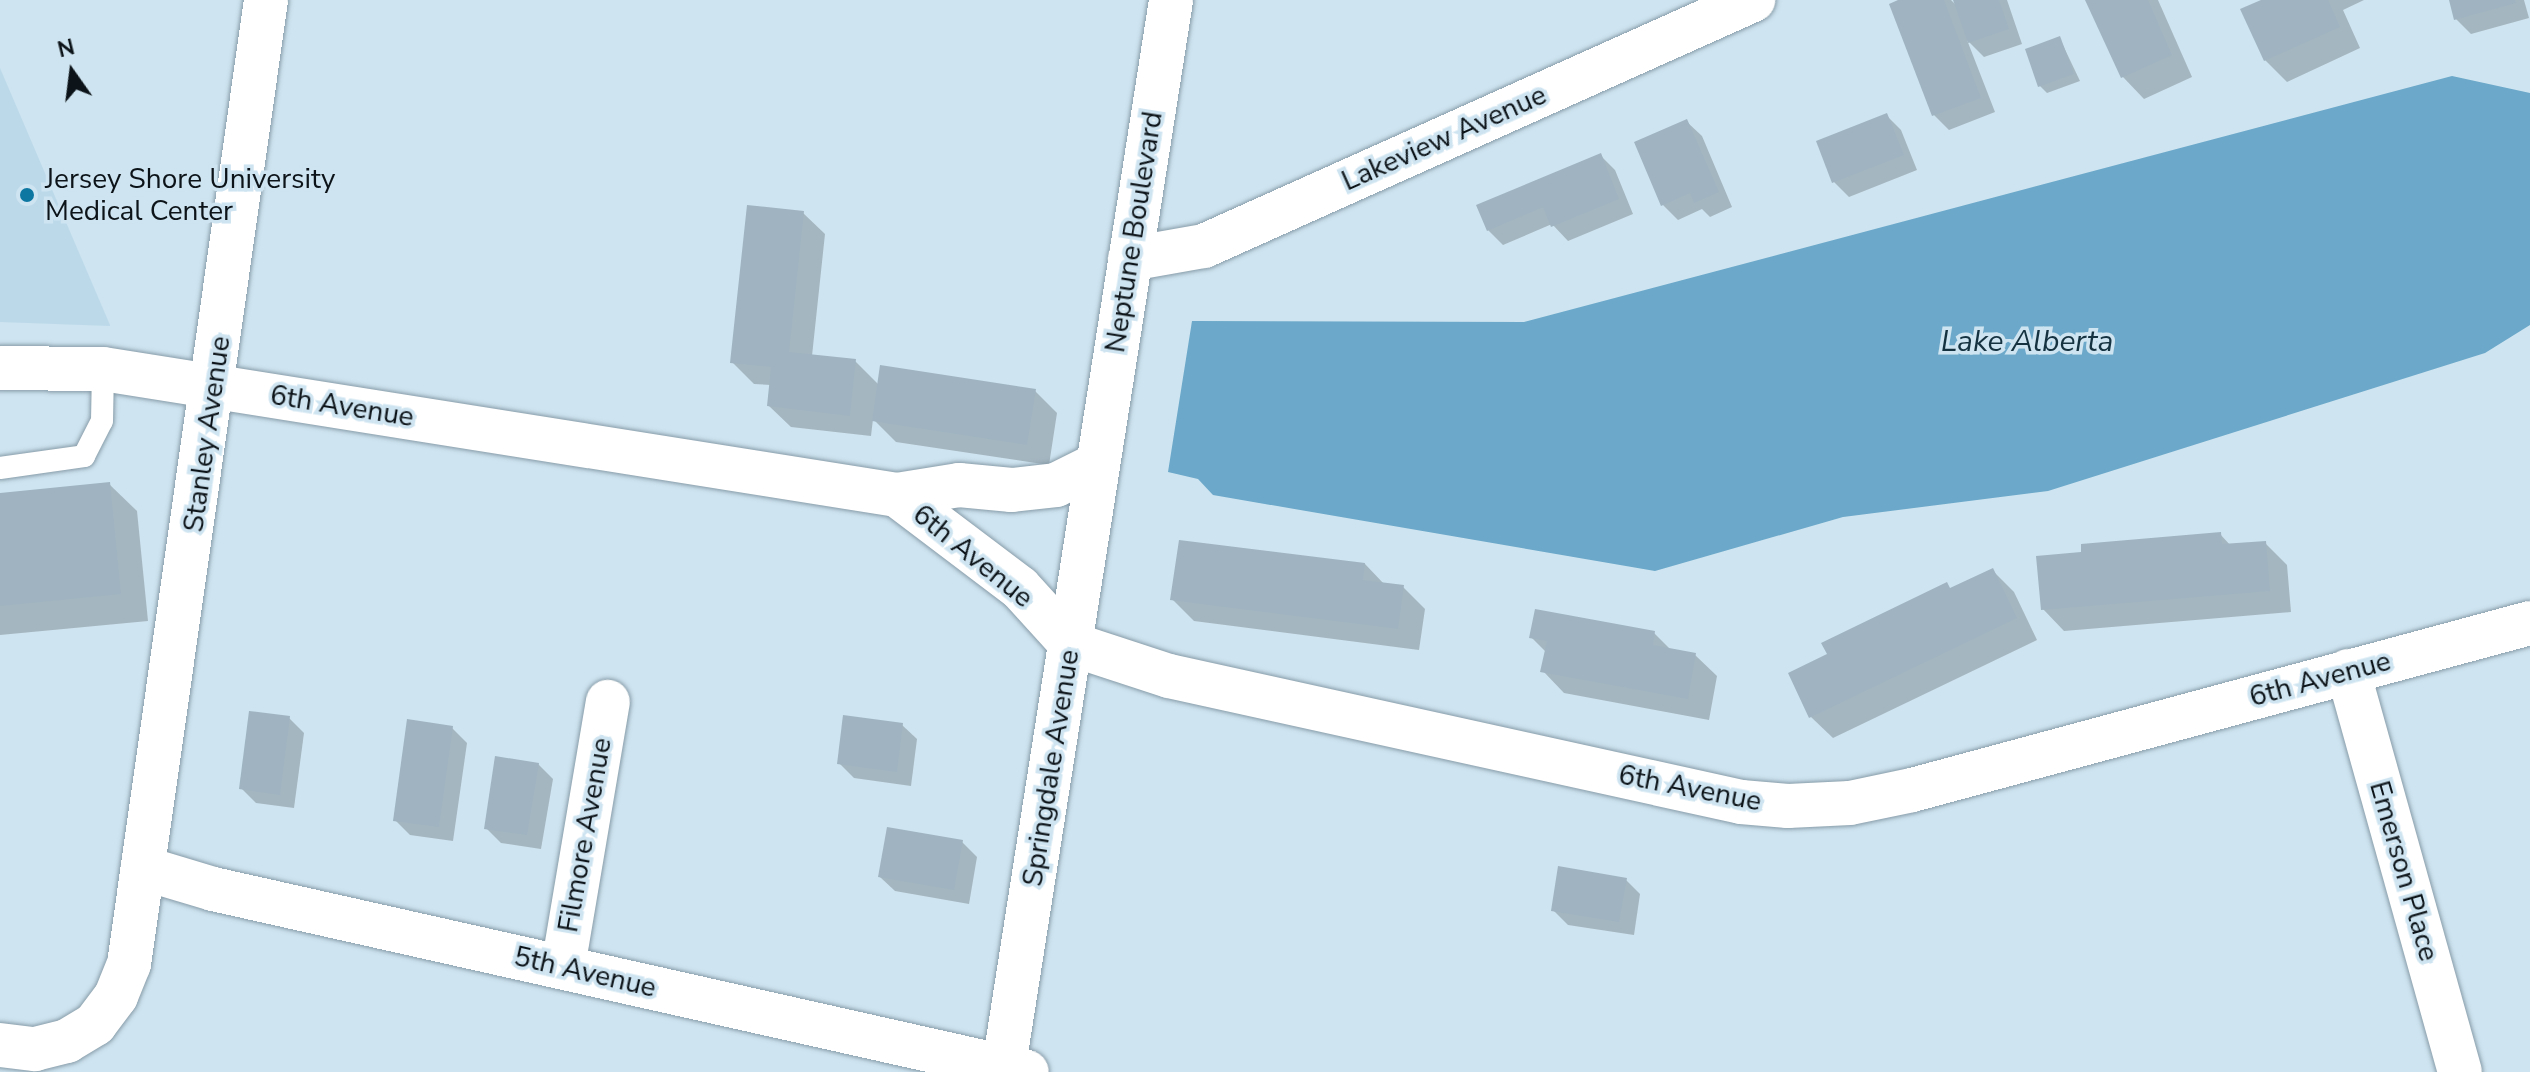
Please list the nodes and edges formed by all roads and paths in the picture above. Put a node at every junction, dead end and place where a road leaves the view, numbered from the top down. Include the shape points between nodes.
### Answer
1 (266, 0) edge
2 (1171, 0) edge
3 (1753, 0) edge
4 (1130, 259) junction
5 (0, 368) edge
6 (103, 369) junction
7 (214, 386) junction
8 (1096, 465) junction
9 (0, 468) edge
10 (897, 495) junction
11 (2530, 623) edge
12 (1071, 644) junction
13 (2348, 671) junction
14 (608, 702) dead end
15 (143, 868) junction
16 (563, 967) junction
17 (0, 1045) edge
18 (1012, 1070) edge
19 (2460, 1072) edge

1 - 7 street, Stanley Avenue
2 - 4 street, Neptune Boulevard
3 - 4 street, Lakeview Avenue via 1204,246
4 - 8 street, Neptune Boulevard
5 - 6 street, 6th Avenue
6 - 7 street, 6th Avenue
6 - 9 lane via 102,421 84,456
7 - 10 street, 6th Avenue
7 - 15 street, Stanley Avenue
8 - 10 street, 6th Avenue via 1056,485 1012,490 959,485
8 - 12 street, Springdale Avenue
10 - 12 street, 6th Avenue via 1020,588
11 - 13 street, 6th Avenue
12 - 13 street, 6th Avenue via 1169,676 1741,802 1788,806 1850,803 1912,790
12 - 18 street, Springdale Avenue
13 - 19 street, Emerson Place
14 - 16 street, Filmore Avenue
15 - 16 street, 5th Avenue via 213,889
15 - 17 street, Stanley Avenue via 129,964 116,996 95,1024 67,1041 35,1049
16 - 18 street, 5th Avenue

